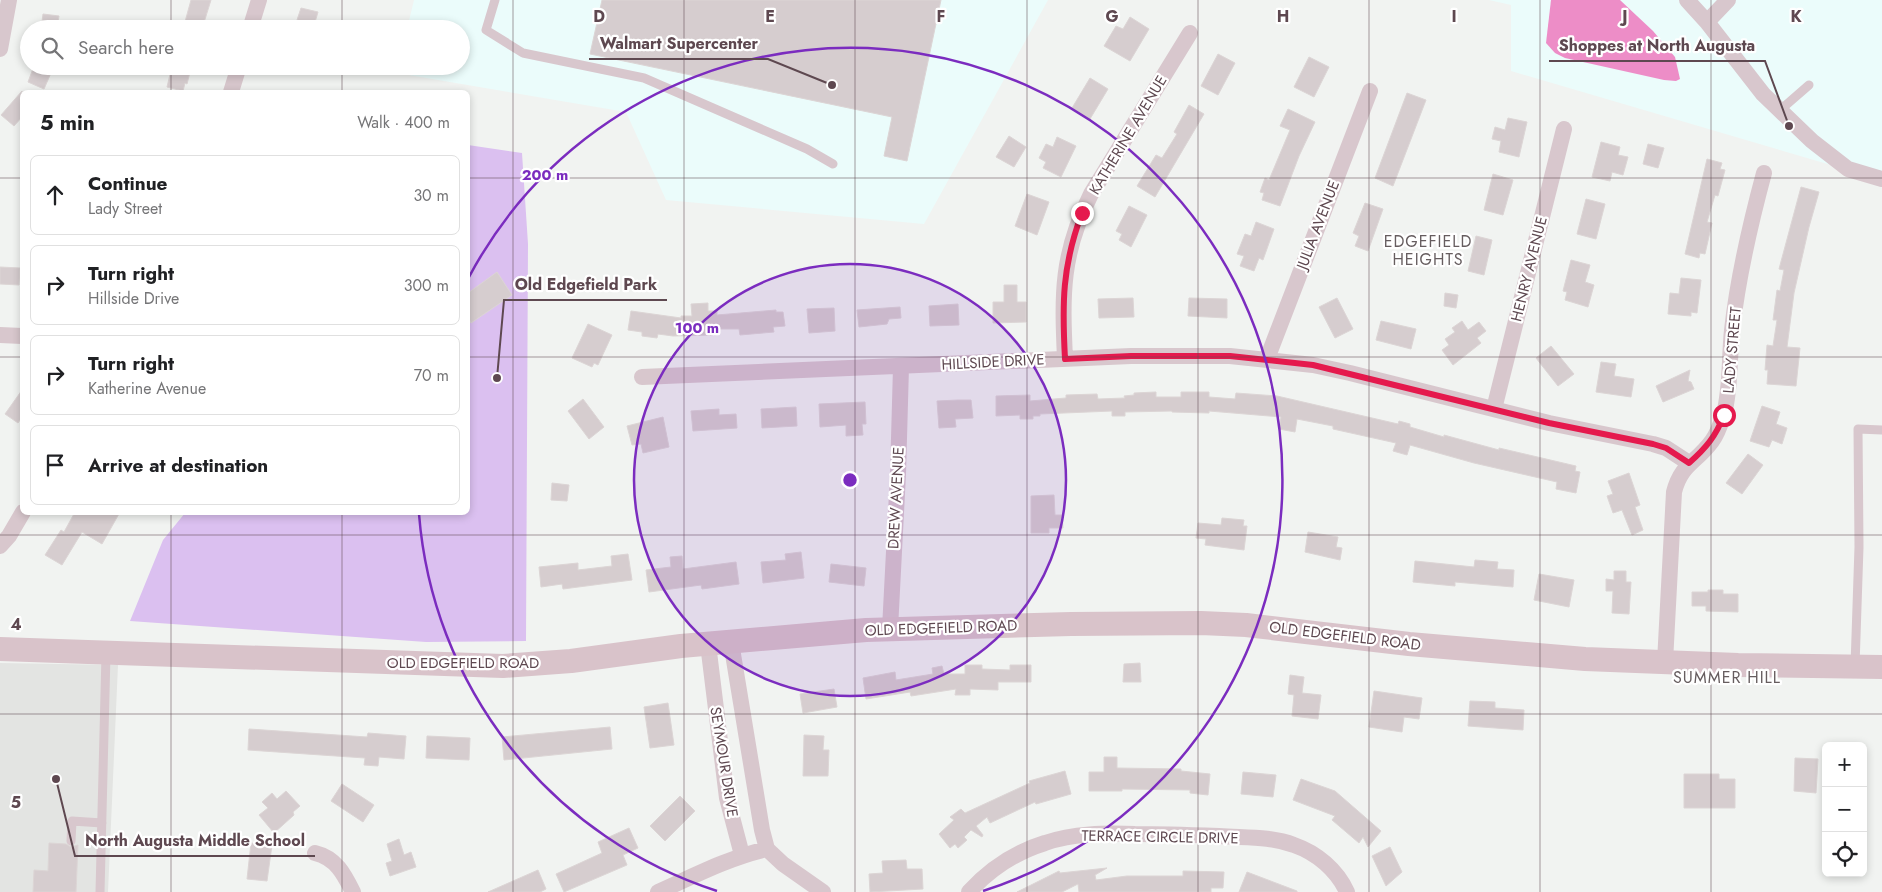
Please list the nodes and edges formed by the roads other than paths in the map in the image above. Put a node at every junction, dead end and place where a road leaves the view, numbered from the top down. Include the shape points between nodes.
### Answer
1 (9, 0) edge
2 (259, 0) edge
3 (495, 0) edge
4 (1687, 0) edge
5 (1728, 0) edge
6 (253, 20) edge
7 (1707, 22) junction
8 (1190, 33) dead end
9 (0, 49) edge
10 (236, 75) edge
11 (1810, 85) dead end
12 (232, 90) edge
13 (1370, 91) dead end
14 (1779, 111) junction
15 (1564, 129) dead end
16 (833, 164) dead end
17 (1764, 172) dead end
18 (1882, 179) edge
19 (0, 335) edge
20 (20, 336) edge
21 (1065, 359) junction
22 (1267, 359) junction
23 (901, 367) junction
24 (642, 377) dead end
25 (1494, 409) junction
26 (1882, 430) edge
27 (1689, 463) junction
28 (20, 515) edge
29 (0, 546) edge
30 (890, 629) junction
31 (731, 642) junction
32 (708, 644) junction
33 (0, 649) edge
34 (106, 652) junction
35 (1665, 662) junction
36 (1855, 667) junction
37 (1882, 667) edge
38 (102, 823) junction
39 (71, 841) dead end
40 (767, 849) junction
41 (315, 854) dead end
42 (742, 854) junction
43 (100, 892) edge
44 (353, 892) edge
45 (658, 892) edge
46 (823, 892) edge
47 (969, 892) edge
48 (1347, 892) edge

1 - 9 street
2 - 6 street
3 - 16 lane via 486,30 523,53 644,78 807,149
4 - 7 street
5 - 7 street
7 - 14 street
8 - 21 street, KATHERINE AVENUE via 1082,213 1068,255 1063,285
10 - 12 street
11 - 14 lane
13 - 22 street, JULIA AVENUE
14 - 18 street via 1848,169
15 - 25 street, HENRY AVENUE
17 - 27 street, LADY STREET via 1737,291 1724,415 1712,442
19 - 20 street
21 - 22 street, HILLSIDE DRIVE via 1131,356
21 - 23 street, HILLSIDE DRIVE
22 - 25 street, HILLSIDE DRIVE via 1350,373
23 - 24 street, HILLSIDE DRIVE
23 - 30 street, DREW AVENUE
25 - 27 street, HILLSIDE DRIVE via 1653,444 1666,448
26 - 36 lane via 1858,429
27 - 35 street, LADY STREET via 1674,492
28 - 29 street
30 - 31 street, OLD EDGEFIELD ROAD
30 - 35 street, OLD EDGEFIELD ROAD via 1210,623 1419,645 1585,659
31 - 32 street, OLD EDGEFIELD ROAD
31 - 40 street, SEYMOUR DRIVE
32 - 34 street, OLD EDGEFIELD ROAD via 546,664 503,666
32 - 42 street, SEYMOUR DRIVE via 727,798
33 - 34 street, OLD EDGEFIELD ROAD
34 - 38 lane
35 - 36 street, OLD EDGEFIELD ROAD
36 - 37 street, OLD EDGEFIELD ROAD
38 - 39 lane via 72,821
38 - 43 lane
40 - 42 street
40 - 46 street
41 - 44 street via 337,865
42 - 45 street
47 - 48 street, TERRACE CIRCLE DRIVE via 994,869 1026,850 1062,838 1100,833 1180,834 1281,841 1321,859

